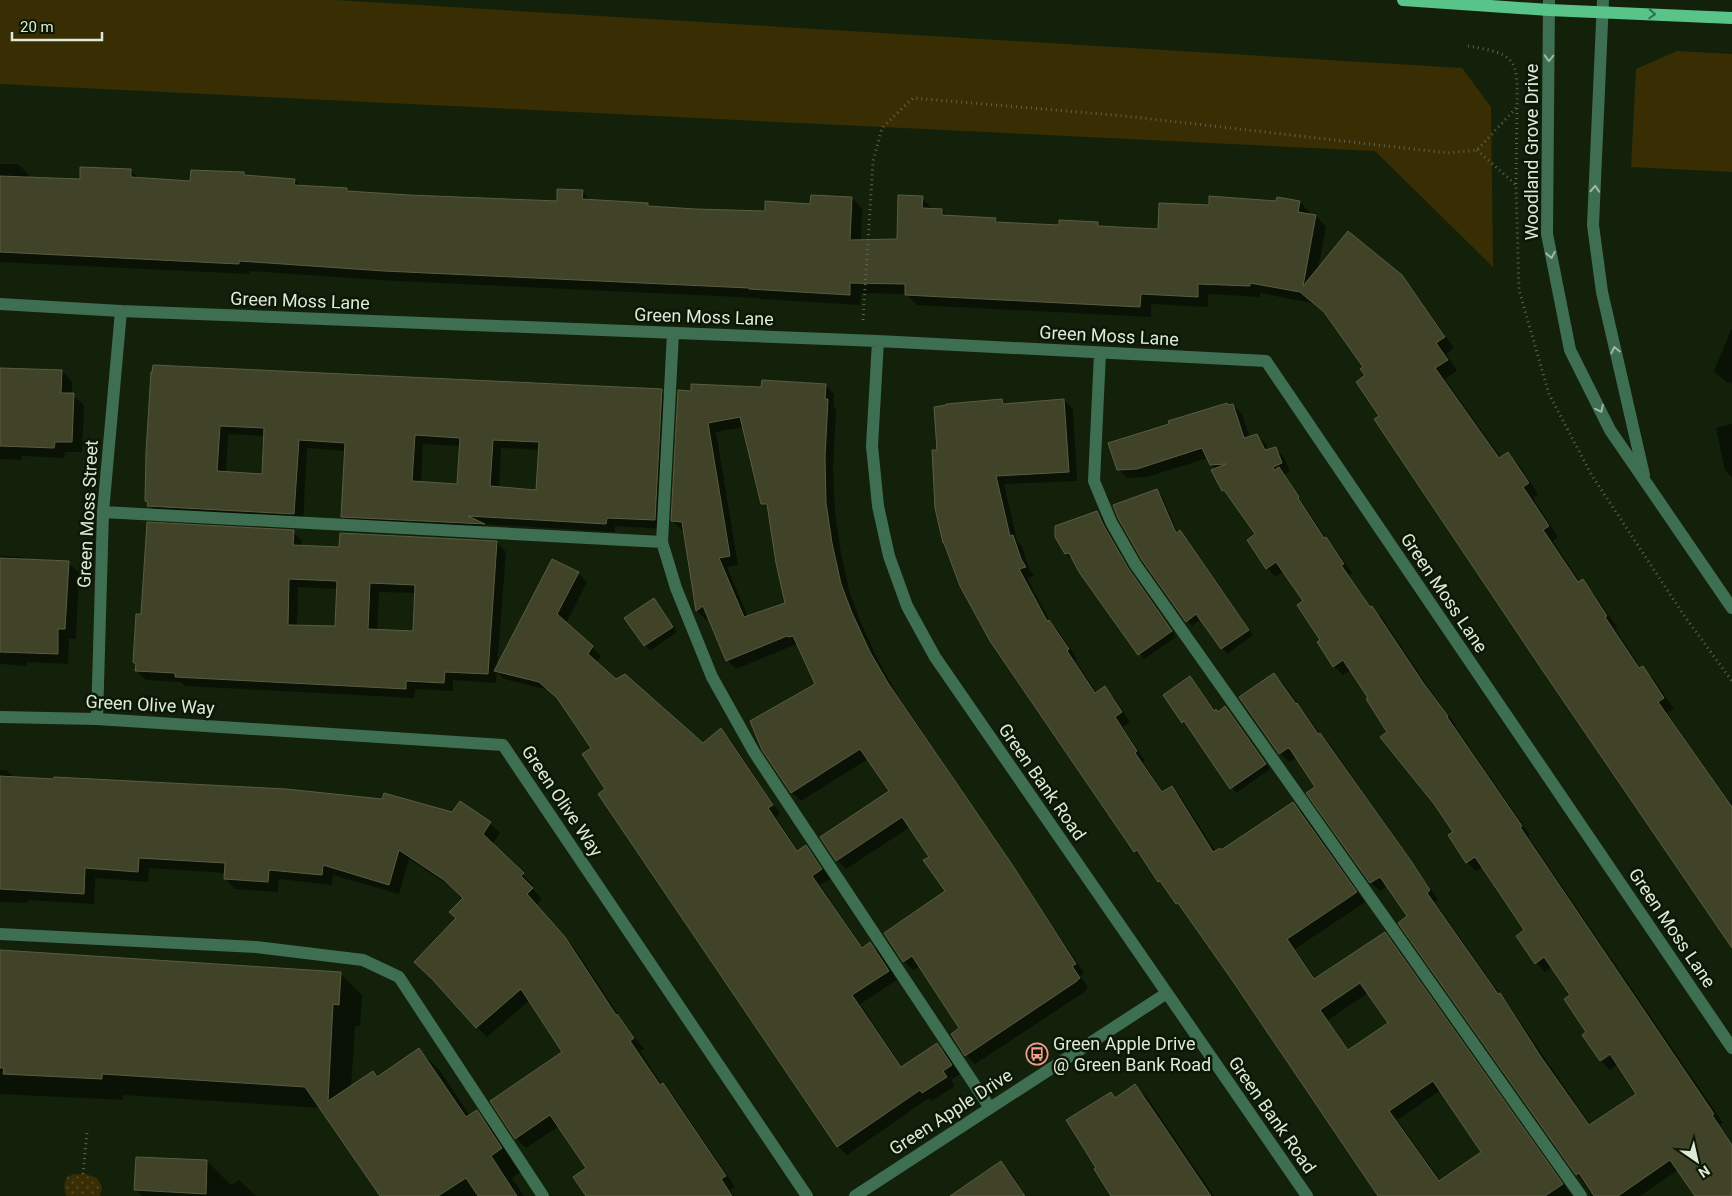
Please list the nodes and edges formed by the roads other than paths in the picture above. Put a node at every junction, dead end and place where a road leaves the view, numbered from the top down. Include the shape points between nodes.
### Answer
1 (1403, 0) edge
2 (1549, 5) edge
3 (1603, 6) edge
4 (1732, 18) edge
5 (0, 304) edge
6 (121, 311) junction
7 (673, 333) junction
8 (878, 341) junction
9 (1100, 353) junction
10 (1645, 483) junction
11 (103, 512) junction
12 (662, 542) junction
13 (1732, 608) edge
14 (0, 717) edge
15 (97, 719) junction
16 (0, 934) edge
17 (1167, 992) junction
18 (1732, 1048) edge
19 (990, 1108) junction
20 (544, 1196) edge
21 (807, 1196) edge
22 (855, 1196) edge
23 (1306, 1196) edge
24 (1581, 1196) edge

1 - 2 main road
2 - 3 main road
2 -> 10 street, Woodland Grove Drive via 1547,234 1570,350 1610,430
3 -> 4 main road
10 -> 3 street, Woodland Grove Drive via 1602,292 1593,225
5 - 6 street, Green Moss Lane
6 - 7 street, Green Moss Lane
6 - 11 street, Green Moss Street
7 - 8 street, Green Moss Lane
7 - 12 street
8 - 9 street, Green Moss Lane
8 - 17 street, Green Bank Road via 872,446 878,506 889,556 908,606 935,657
9 - 18 street, Green Moss Lane via 1266,361
9 - 24 street via 1094,481 1111,522 1141,572
10 - 13 street, Woodland Grove Drive
11 - 12 street
11 - 15 street, Green Moss Street
12 - 19 street via 676,588 712,677 754,752
14 - 15 street, Green Olive Way
15 - 21 street, Green Olive Way via 503,745
16 - 20 street via 256,947 363,960 399,977
17 - 19 street, Green Apple Drive
17 - 23 street, Green Bank Road
19 - 22 street, Green Apple Drive

